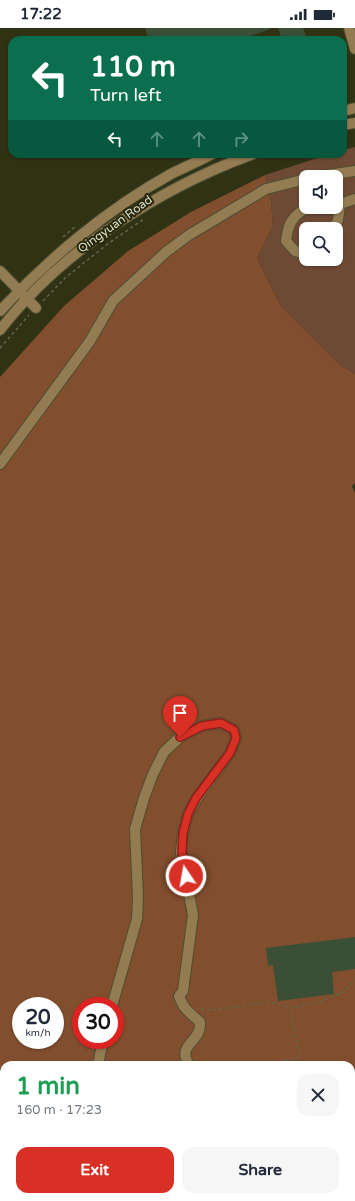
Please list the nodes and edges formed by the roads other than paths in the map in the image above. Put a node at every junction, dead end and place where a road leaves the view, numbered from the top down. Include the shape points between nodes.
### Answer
1 (349, 28) edge
2 (355, 49) edge
3 (204, 158) edge
4 (247, 158) edge
5 (355, 171) edge
6 (343, 173) edge
7 (299, 181) edge
8 (355, 199) edge
9 (343, 203) edge
10 (299, 212) edge
11 (299, 252) edge
12 (0, 271) edge
13 (19, 291) junction
14 (26, 298) junction
15 (36, 308) road end
16 (0, 311) edge
17 (0, 330) edge
18 (0, 464) edge
19 (114, 997) edge
20 (101, 1049) edge
21 (99, 1061) edge
22 (187, 1061) edge

1 - 2 street
3 - 13 street, Qingyuan Road via 171,174 129,200 75,241
4 - 14 street, Qingyuan Road via 182,184 134,213 59,267
5 - 6 street
7 - 18 street via 266,189 189,235 166,252 113,300 90,340
8 - 9 street
10 - 11 street via 288,227 286,241
12 - 13 street
13 - 14 street
13 - 16 street, Qingyuan Road
14 - 15 street
14 - 17 street, Qingyuan Road
19 - 22 street via 136,919 138,897 135,829 153,774 164,752 180,737 202,726 221,723 234,730 236,738 230,753 196,798 183,833 182,852 193,915 183,991 179,996 188,1013 200,1022 198,1034 185,1050
20 - 21 street

